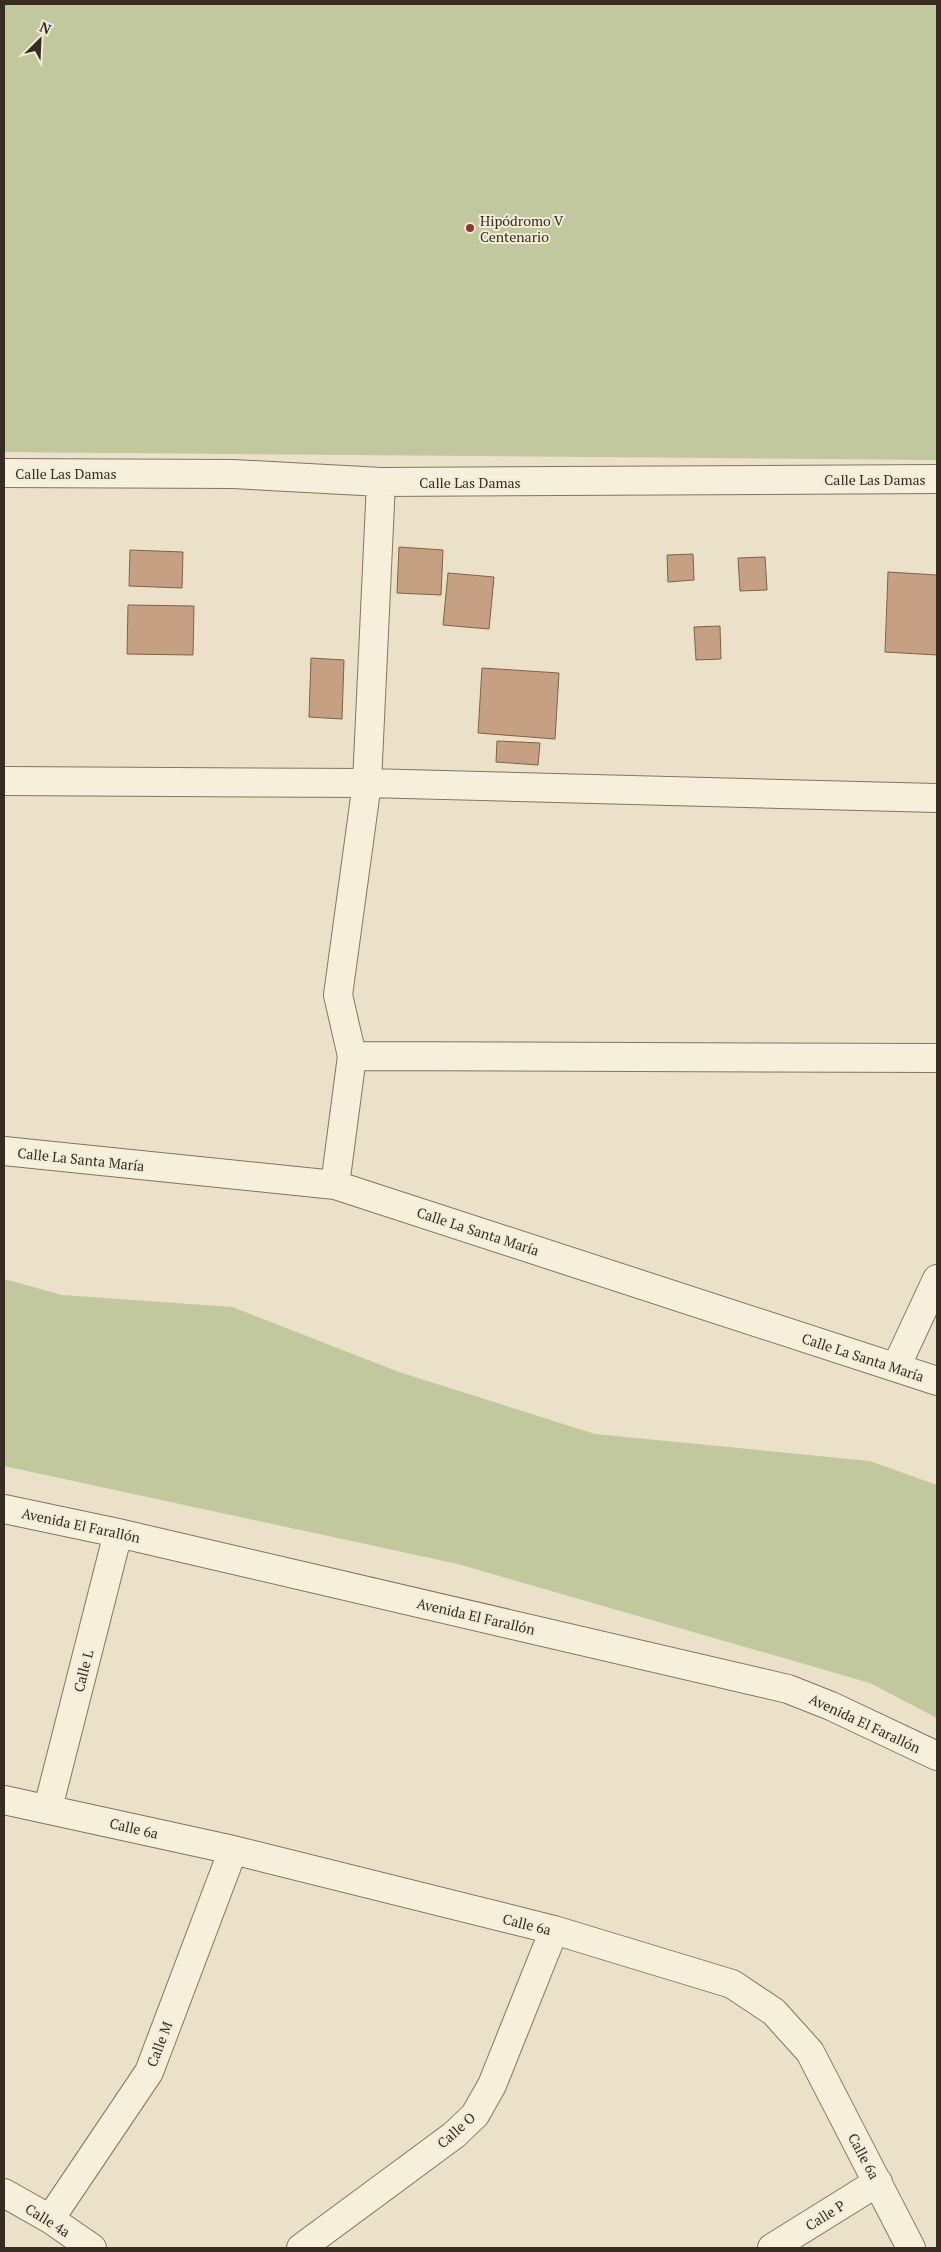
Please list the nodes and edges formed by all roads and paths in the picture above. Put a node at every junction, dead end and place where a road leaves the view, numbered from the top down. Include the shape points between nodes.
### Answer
1 (4, 473) edge
2 (937, 479) edge
3 (381, 482) junction
4 (4, 781) edge
5 (367, 783) junction
6 (937, 798) edge
7 (352, 1056) junction
8 (937, 1058) edge
9 (4, 1151) edge
10 (335, 1185) junction
11 (937, 1279) edge
12 (896, 1367) junction
13 (937, 1381) edge
14 (4, 1509) edge
15 (118, 1533) junction
16 (937, 1756) edge
17 (4, 1800) edge
18 (48, 1808) junction
19 (233, 1850) junction
20 (554, 1930) junction
21 (878, 2182) junction
22 (4, 2192) edge
23 (50, 2219) junction
24 (92, 2248) edge
25 (301, 2248) edge
26 (772, 2248) edge
27 (911, 2248) edge

1 - 3 street, Calle Las Damas via 233,474
2 - 3 street, Calle Las Damas
3 - 5 street
4 - 5 street
5 - 6 street
5 - 7 street via 338,995
7 - 8 street
7 - 10 street
9 - 10 street, Calle La Santa María
10 - 12 street, Calle La Santa María
11 - 12 street
12 - 13 street, Calle La Santa María
14 - 15 street, Avenida El Farallón
15 - 16 street, Avenida El Farallón via 788,1688
15 - 18 street, Calle L
17 - 18 street, Calle 6a
18 - 19 street, Calle 6a
19 - 20 street, Calle 6a
19 - 23 street, Calle M via 148,2072
20 - 21 street, Calle 6a via 732,1984 774,2012 810,2052
20 - 25 street, Calle O via 492,2085 475,2115 454,2135
21 - 26 street, Calle P
21 - 27 street, Calle 6a
22 - 23 street, Calle 4a
23 - 24 street, Calle 4a

